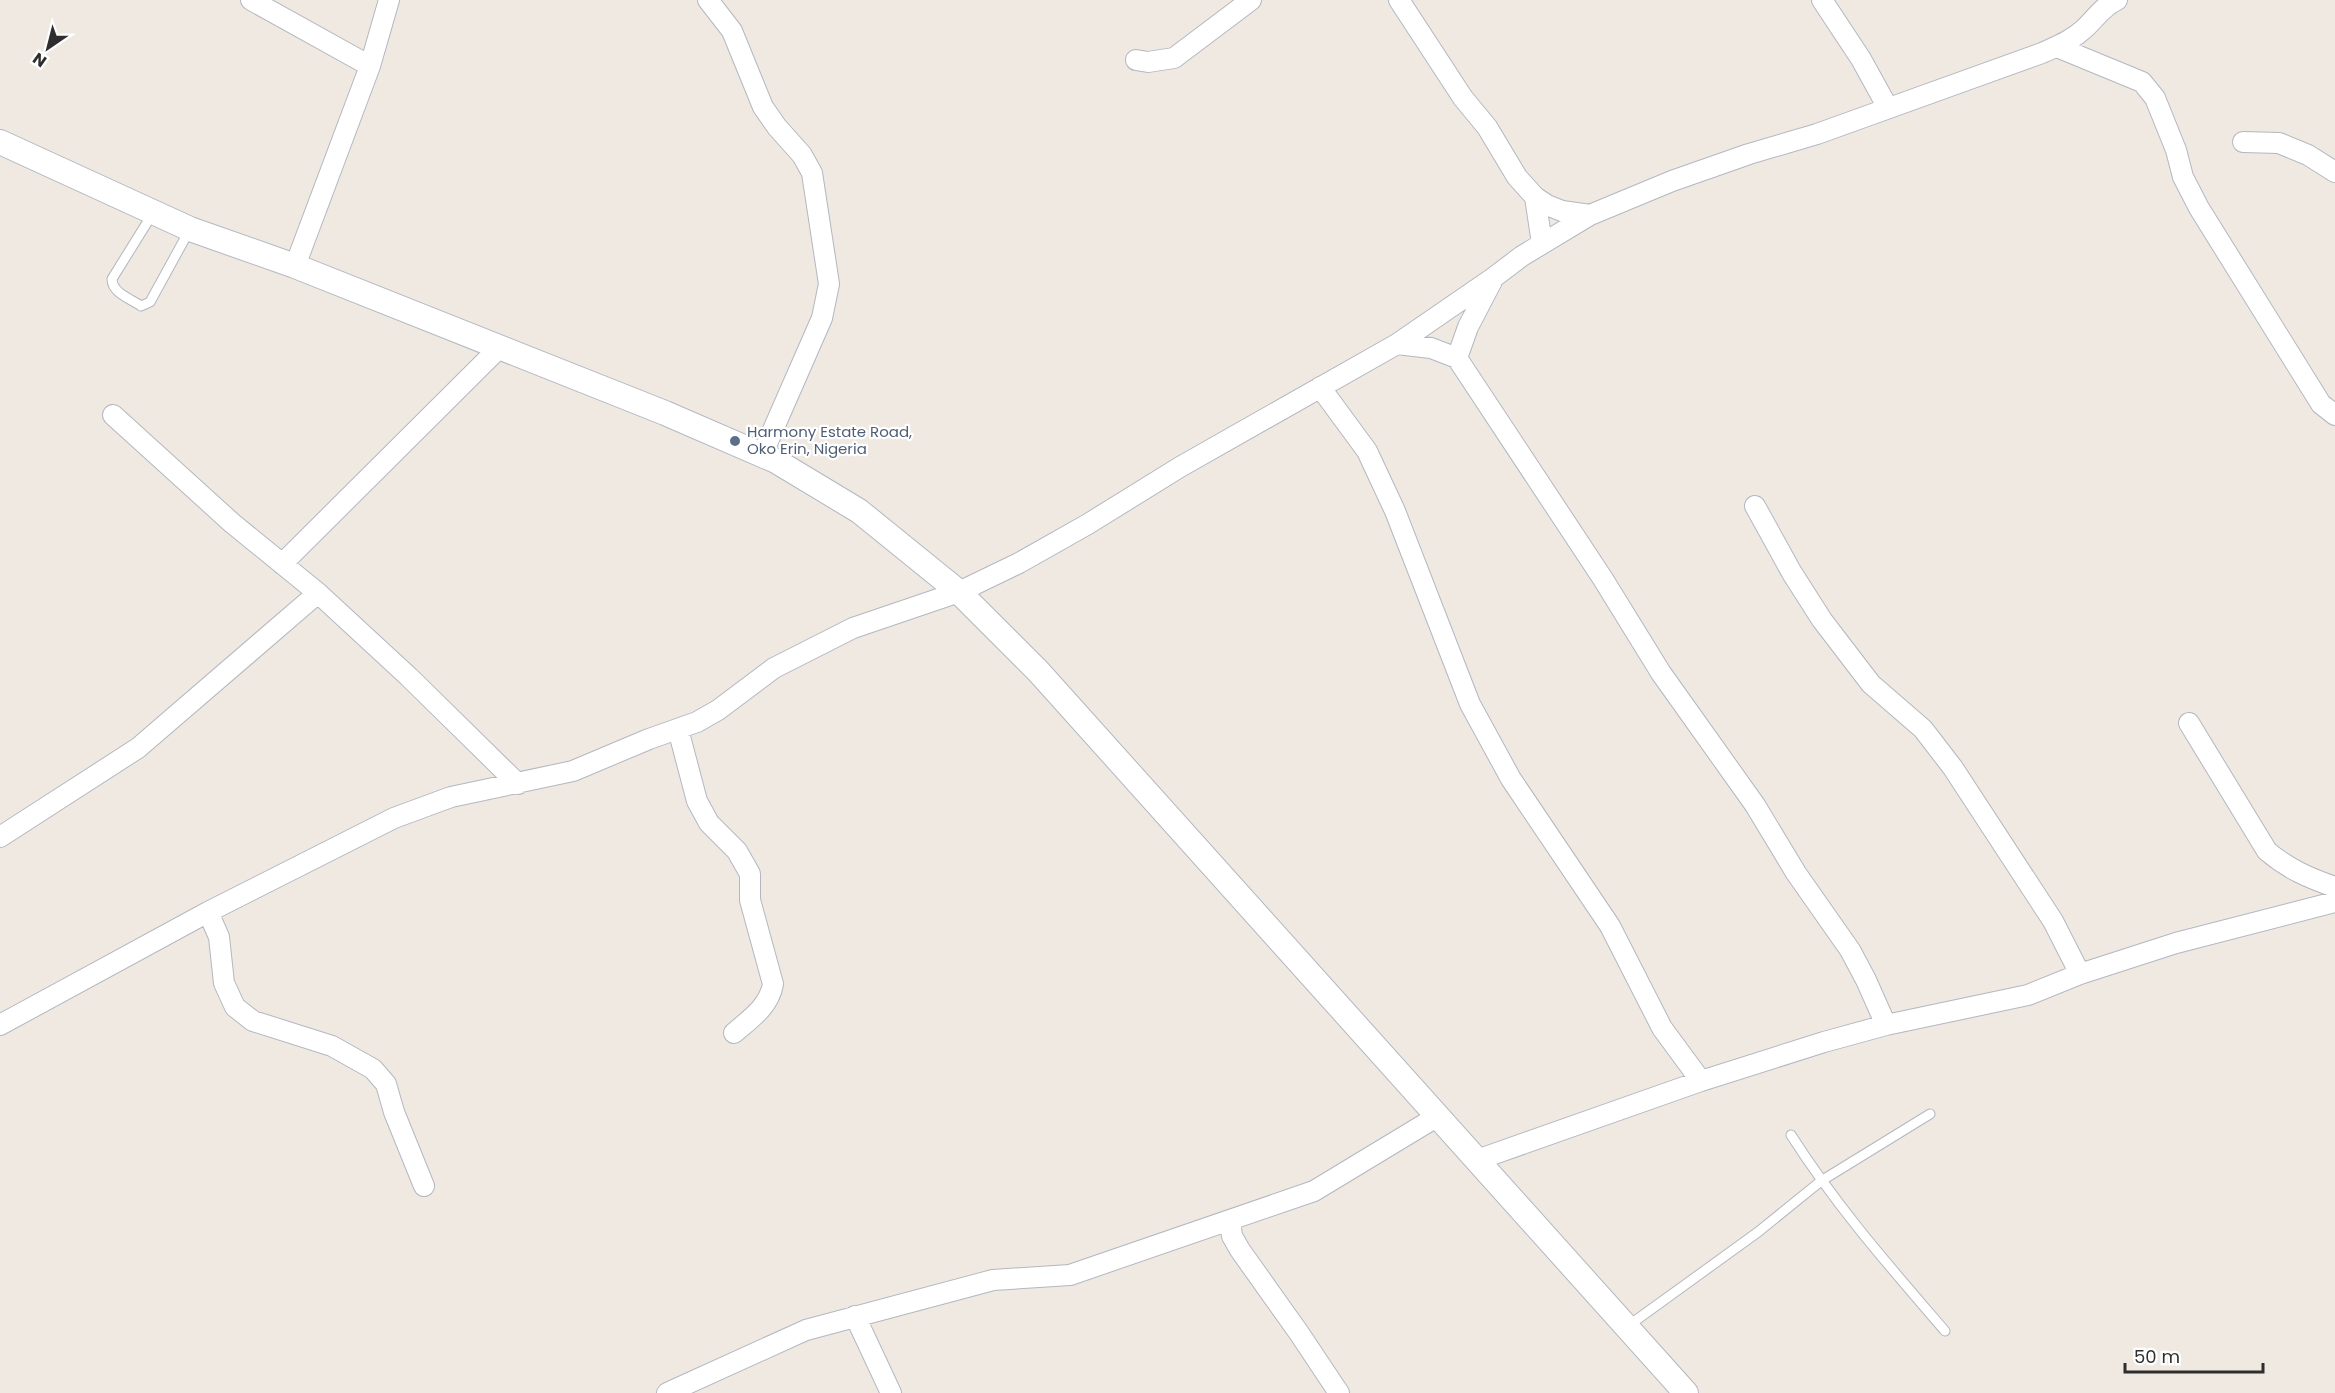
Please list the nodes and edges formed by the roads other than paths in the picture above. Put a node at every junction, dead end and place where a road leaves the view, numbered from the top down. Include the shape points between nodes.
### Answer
1 (251, 0) edge
2 (389, 0) edge
3 (708, 0) edge
4 (1251, 0) edge
5 (1399, 0) edge
6 (1822, 0) edge
7 (2116, 0) edge
8 (2057, 46) junction
9 (1136, 60) dead end
10 (370, 66) junction
11 (1888, 108) junction
12 (0, 142) edge
13 (2243, 142) dead end
14 (2335, 172) edge
15 (1535, 197) junction
16 (153, 213) junction
17 (1590, 215) junction
18 (190, 229) junction
19 (1542, 244) junction
20 (295, 266) junction
21 (1494, 278) junction
22 (1397, 344) junction
23 (500, 348) junction
24 (1457, 358) junction
25 (1320, 387) junction
26 (113, 415) dead end
27 (2335, 415) edge
28 (762, 455) junction
29 (1755, 506) dead end
30 (282, 564) junction
31 (959, 592) junction
32 (318, 593) junction
33 (2188, 723) dead end
34 (678, 729) junction
35 (518, 784) junction
36 (0, 837) edge
37 (2335, 887) edge
38 (2335, 902) edge
39 (208, 912) junction
40 (2080, 974) junction
41 (1886, 1025) junction
42 (0, 1026) edge
43 (734, 1033) dead end
44 (1701, 1081) junction
45 (1930, 1114) dead end
46 (1438, 1116) junction
47 (1791, 1135) dead end
48 (1477, 1160) junction
49 (1821, 1181) junction
50 (424, 1186) dead end
51 (1230, 1220) junction
52 (855, 1316) junction
53 (1626, 1328) junction
54 (1946, 1331) dead end
55 (667, 1393) edge
56 (891, 1393) edge
57 (1339, 1393) edge
58 (1686, 1393) edge

1 - 10 street
2 - 10 street
3 - 28 street via 732,31 763,107 812,173 829,284 822,318
4 - 9 street via 1174,58
5 - 15 street via 1517,177
6 - 11 street
7 - 8 street via 2071,40
8 - 11 street
8 - 27 street via 2142,82 2155,98 2183,177 2199,208 2320,404
10 - 20 street
11 - 17 street via 1672,181
12 - 16 street
13 - 14 street via 2279,143 2308,154
15 - 17 street via 1562,211
15 - 19 street
16 - 18 street
16 - 18 lane via 112,279 116,290 141,306 150,302
17 - 19 street
18 - 20 street
19 - 21 street
20 - 23 street
21 - 22 street
21 - 24 street via 1468,327
22 - 24 street via 1431,348
22 - 25 street
23 - 28 street
23 - 30 street
24 - 41 street via 1661,673 1755,805 1850,950
25 - 31 street via 1088,524
25 - 44 street via 1367,451 1395,511 1470,704 1511,779 1610,926 1662,1028
26 - 30 street
28 - 31 street via 859,511
29 - 40 street via 1792,573 1836,638 1871,684 1923,729 1953,768 2053,921
30 - 32 street
31 - 34 street via 853,628 774,668 718,710
31 - 46 street via 1038,671
32 - 35 street
32 - 36 street via 138,748
33 - 37 street via 2267,850 2285,866
34 - 35 street via 573,771
34 - 43 street via 697,801 709,824 737,851 750,874 750,900 773,984 771,996 760,1010
35 - 39 street via 451,797 394,818
38 - 40 street via 2176,943
39 - 42 street
39 - 50 street via 219,937 224,983 235,1007 253,1021 332,1046 374,1069 386,1084
40 - 41 street via 2028,995
41 - 44 street
44 - 48 street
45 - 49 lane
46 - 48 street
46 - 51 street via 1314,1191
47 - 49 lane
48 - 53 street
49 - 53 lane
49 - 54 lane
51 - 52 street via 1070,1275 993,1280
51 - 57 street via 1240,1251
52 - 55 street via 806,1330
52 - 56 street
53 - 58 street

